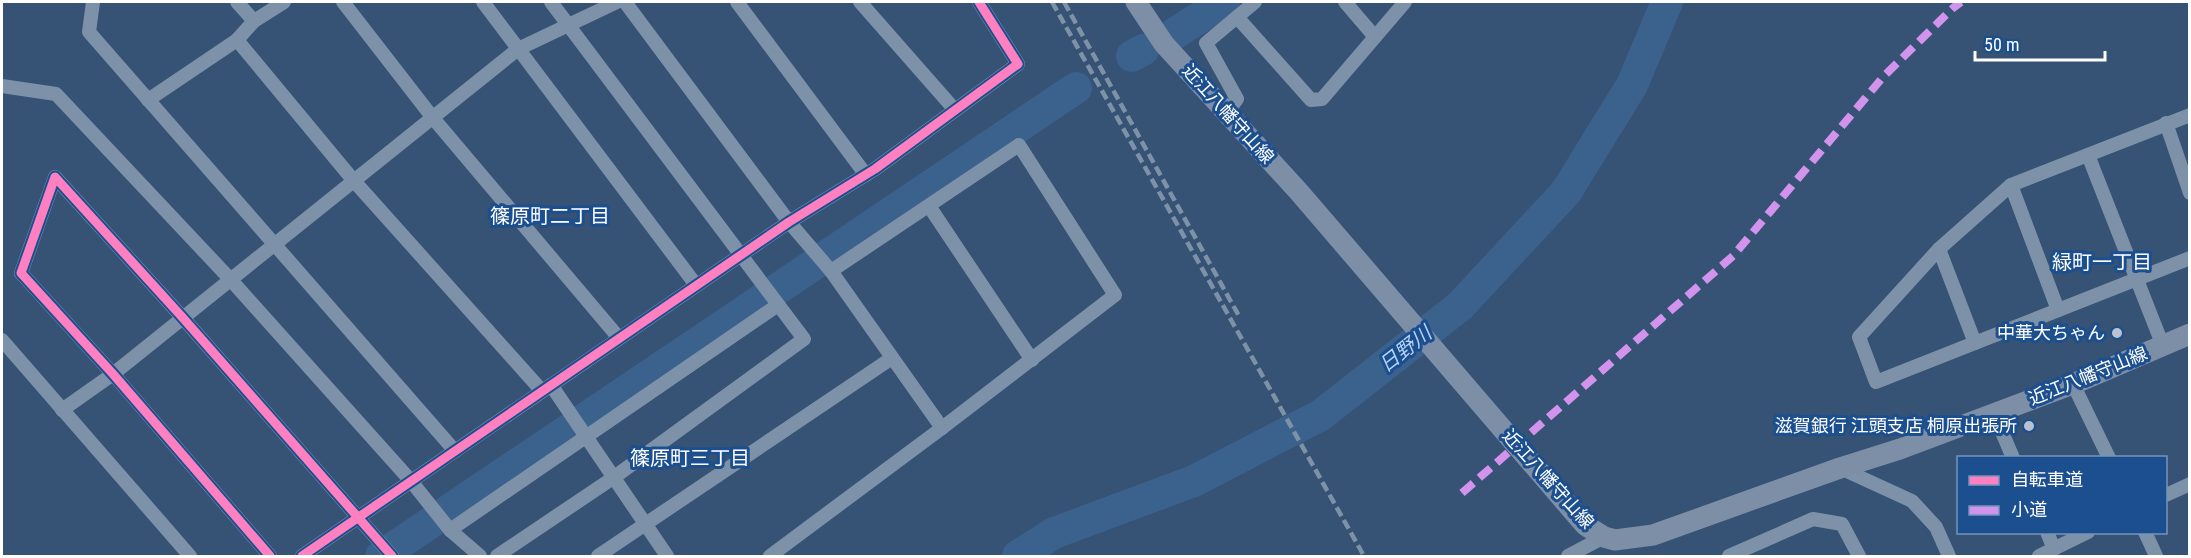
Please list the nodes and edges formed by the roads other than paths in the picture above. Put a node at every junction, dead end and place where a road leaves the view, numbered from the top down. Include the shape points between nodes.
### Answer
1 (93, 2) edge
2 (237, 2) edge
3 (284, 2) edge
4 (343, 2) edge
5 (483, 2) edge
6 (551, 2) edge
7 (617, 2) edge
8 (625, 2) edge
9 (738, 2) edge
10 (860, 2) edge
11 (978, 2) edge
12 (1136, 2) edge
13 (1255, 2) edge
14 (1345, 2) edge
15 (1404, 2) edge
16 (1237, 17) junction
17 (254, 21) junction
18 (569, 25) junction
19 (1375, 37) junction
20 (237, 40) junction
21 (518, 50) junction
22 (2, 86) edge
23 (148, 100) junction
24 (955, 110) junction
25 (1227, 113) junction
26 (2190, 115) edge
27 (433, 118) junction
28 (2166, 123) junction
29 (2088, 155) junction
30 (866, 175) junction
31 (354, 181) junction
32 (2011, 185) junction
33 (2190, 193) edge
34 (929, 206) junction
35 (789, 222) junction
36 (274, 245) junction
37 (1939, 249) junction
38 (740, 255) junction
39 (2190, 258) edge
40 (828, 268) junction
41 (2136, 279) junction
42 (231, 280) junction
43 (696, 285) junction
44 (776, 302) junction
45 (2058, 310) junction
46 (183, 318) junction
47 (2190, 334) edge
48 (619, 338) junction
49 (2, 340) edge
50 (1974, 343) junction
51 (2163, 346) junction
52 (892, 358) junction
53 (1032, 360) junction
54 (113, 374) junction
55 (2073, 384) junction
56 (546, 388) junction
57 (62, 410) junction
58 (1994, 413) junction
59 (942, 428) junction
60 (583, 433) junction
61 (455, 451) junction
62 (2012, 456) edge
63 (2108, 456) edge
64 (1840, 468) junction
65 (613, 478) junction
66 (411, 481) junction
67 (2190, 484) edge
68 (2167, 495) edge
69 (357, 518) junction
70 (443, 521) junction
71 (646, 524) junction
72 (2048, 534) edge
73 (2084, 534) edge
74 (2146, 534) edge
75 (1604, 537) junction
76 (2054, 549) junction
77 (1757, 550) edge
78 (388, 552) edge
79 (190, 556) edge
80 (270, 556) edge
81 (302, 556) edge
82 (480, 556) edge
83 (497, 556) edge
84 (598, 556) edge
85 (667, 556) edge
86 (770, 556) edge
87 (1568, 556) edge
88 (1728, 556) edge
89 (1859, 556) edge
90 (1949, 556) edge
91 (2039, 556) edge
92 (2156, 556) edge

1 - 23 street via 89,32
2 - 17 street
3 - 17 street
4 - 27 street
5 - 21 street
6 - 18 street
7 - 18 street
8 - 35 street
9 - 30 street
10 - 24 street
11 - 24 street via 1018,64
12 - 25 main road, 近江八幡守山線 via 1164,44
13 - 16 street
14 - 19 street
15 - 19 street
16 - 19 street via 1311,100 1322,99
16 - 25 street via 1206,43 1237,99
17 - 20 street
18 - 21 street
18 - 38 street
20 - 23 street
20 - 31 street
21 - 27 street
21 - 43 street
22 - 42 street via 57,94
23 - 36 street
24 - 30 street
25 - 75 main road, 近江八幡守山線 via 1585,525
26 - 28 street
27 - 31 street
27 - 48 street
28 - 29 street
28 - 33 street
29 - 32 street
29 - 41 street
30 - 35 street
31 - 36 street
31 - 56 street
32 - 37 street
32 - 45 street
34 - 40 street
34 - 53 street
34 - 53 street via 1019,145 1115,295
35 - 38 street
35 - 40 street
36 - 42 street
36 - 61 street
37 - 50 street
37 - 50 street via 1859,337 1871,371 1876,382
38 - 43 street
38 - 44 street
39 - 41 street
40 - 52 street
41 - 45 street
41 - 51 street
42 - 46 street
42 - 66 street
43 - 48 street
44 - 60 street
44 - 65 street via 804,339
45 - 50 street
46 - 54 street
46 - 54 street via 55,177 21,273
46 - 69 street
47 - 51 main road, 近江八幡守山線
48 - 56 street
49 - 57 street
51 - 55 main road, 近江八幡守山線
52 - 59 street
52 - 71 street
53 - 59 street
54 - 57 street
54 - 80 street
55 - 58 main road, 近江八幡守山線
55 - 63 street
56 - 60 street
56 - 61 street
57 - 79 street
58 - 62 street
58 - 64 main road, 近江八幡守山線
59 - 86 street
60 - 65 street
60 - 70 street
61 - 66 street
64 - 75 main road, 近江八幡守山線 via 1653,535 1615,540
64 - 90 street via 1912,501 1936,527
65 - 71 street
65 - 83 street
66 - 69 street
66 - 70 street
67 - 68 street
69 - 78 street
69 - 81 street
70 - 82 street
71 - 84 street
71 - 85 street
72 - 76 street
73 - 76 street
74 - 92 street
75 - 87 street
76 - 91 street
77 - 88 street
77 - 89 street via 1814,519 1842,524

